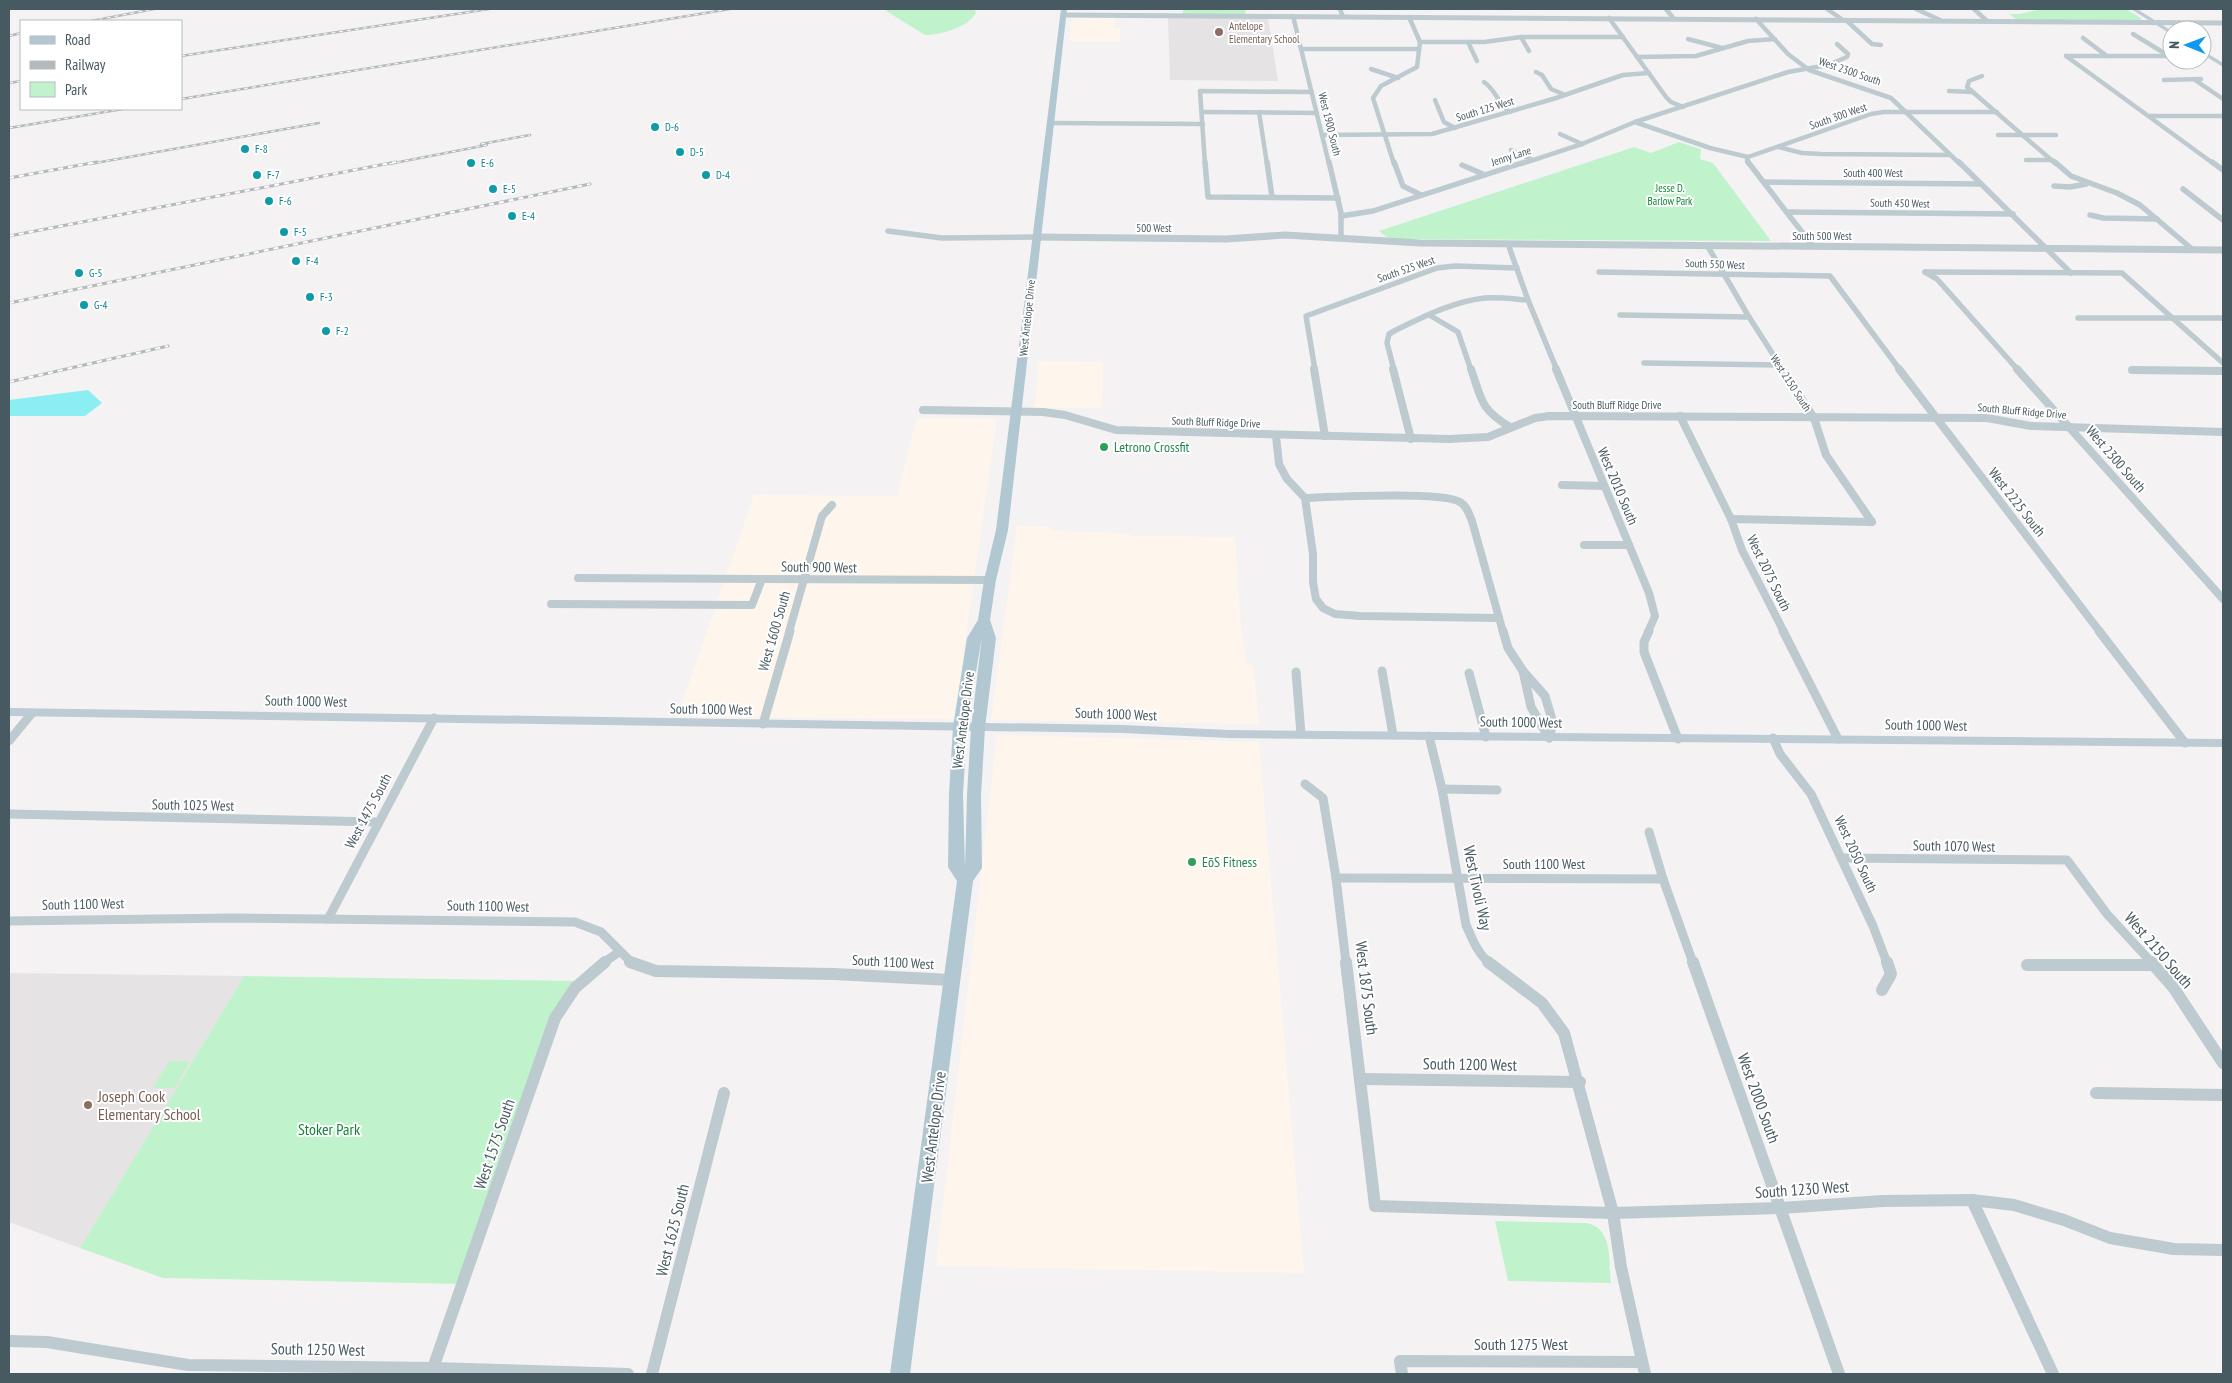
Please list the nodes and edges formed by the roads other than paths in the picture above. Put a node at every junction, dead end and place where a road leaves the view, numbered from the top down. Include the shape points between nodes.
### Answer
1 (1177, 9) edge
2 (1340, 9) edge
3 (1566, 9) edge
4 (1666, 9) edge
5 (1828, 9) edge
6 (1916, 9) edge
7 (1974, 9) edge
8 (2134, 9) edge
9 (1063, 12) edge
10 (1177, 16) junction
11 (1293, 16) junction
12 (1343, 17) junction
13 (1409, 17) junction
14 (1572, 18) junction
15 (1609, 18) junction
16 (1674, 19) junction
17 (1756, 19) junction
18 (1844, 20) junction
19 (1940, 20) junction
20 (1988, 21) junction
21 (2155, 22) junction
22 (2223, 23) edge
23 (2162, 27) edge
24 (2133, 34) dead end
25 (1520, 36) junction
26 (1623, 38) junction
27 (2083, 38) dead end
28 (1688, 39) dead end
29 (1776, 39) junction
30 (1420, 42) junction
31 (1468, 42) junction
32 (1838, 44) dead end
33 (1881, 45) dead end
34 (1722, 48) junction
35 (1301, 49) junction
36 (1418, 49) junction
37 (1529, 51) dead end
38 (2162, 51) edge
39 (2108, 56) junction
40 (2162, 56) edge
41 (1637, 57) junction
42 (2212, 57) edge
43 (1477, 60) dead end
44 (2223, 65) edge
45 (1371, 69) dead end
46 (1808, 69) junction
47 (1536, 72) dead end
48 (1649, 73) junction
49 (1982, 76) dead end
50 (1398, 78) junction
51 (2164, 80) dead end
52 (1484, 82) dead end
53 (1312, 92) junction
54 (1949, 92) dead end
55 (1973, 92) junction
56 (1563, 94) junction
57 (2223, 99) edge
58 (1435, 100) dead end
59 (1683, 106) junction
60 (1202, 112) junction
61 (1259, 112) junction
62 (1510, 112) junction
63 (1905, 112) junction
64 (1997, 112) junction
65 (1317, 113) junction
66 (2148, 116) junction
67 (2223, 116) edge
68 (1049, 122) junction
69 (1635, 122) junction
70 (1203, 124) junction
71 (1456, 128) junction
72 (1560, 134) dead end
73 (1322, 135) junction
74 (1998, 135) dead end
75 (2023, 135) junction
76 (2056, 135) dead end
77 (1385, 136) junction
78 (1582, 144) junction
79 (1778, 147) junction
80 (1510, 150) dead end
81 (1950, 155) junction
82 (1748, 157) junction
83 (1533, 160) junction
84 (2026, 160) dead end
85 (2052, 160) junction
86 (1462, 165) dead end
87 (2223, 170) edge
88 (1485, 175) junction
89 (1764, 182) junction
90 (1980, 184) junction
91 (2086, 184) junction
92 (2054, 186) dead end
93 (2183, 188) dead end
94 (1421, 195) junction
95 (1272, 196) junction
96 (1338, 198) junction
97 (1787, 212) junction
98 (2013, 214) junction
99 (2090, 215) dead end
100 (1342, 216) junction
101 (2157, 219) junction
102 (2223, 220) edge
103 (888, 231) dead end
104 (1036, 237) junction
105 (1341, 237) junction
106 (1420, 243) joint
107 (1508, 244) junction
108 (1707, 245) junction
109 (1812, 245) junction
110 (2046, 248) junction
111 (2192, 250) junction
112 (2223, 250) edge
113 (1517, 268) junction
114 (1599, 272) dead end
115 (2071, 273) junction
116 (1723, 274) junction
117 (1830, 276) joint
118 (1528, 300) junction
119 (1620, 315) dead end
120 (1431, 316) junction
121 (1749, 317) junction
122 (2078, 318) dead end
123 (2173, 318) junction
124 (2223, 318) edge
125 (1644, 363) dead end
126 (2223, 363) edge
127 (1779, 365) junction
128 (2132, 370) dead end
129 (2223, 371) edge
130 (922, 410) dead end
131 (1016, 412) junction
132 (1576, 416) junction
133 (1680, 416) junction
134 (1814, 418) junction
135 (1936, 418) junction
136 (1510, 427) junction
137 (2071, 427) junction
138 (2223, 432) edge
139 (1276, 436) junction
140 (1325, 436) junction
141 (1411, 439) junction
142 (1562, 485) dead end
143 (1604, 486) junction
144 (1305, 498) junction
145 (832, 504) dead end
146 (1731, 519) junction
147 (1872, 522) joint
148 (1584, 544) dead end
149 (1629, 545) junction
150 (578, 578) dead end
151 (762, 579) junction
152 (803, 579) junction
153 (990, 580) junction
154 (2223, 600) edge
155 (551, 604) dead end
156 (1499, 618) junction
157 (984, 620) junction
158 (1382, 671) dead end
159 (1523, 671) junction
160 (1296, 672) dead end
161 (1469, 673) dead end
162 (9, 712) edge
163 (32, 713) junction
164 (434, 718) junction
165 (763, 724) junction
166 (960, 728) junction
167 (978, 728) junction
168 (1302, 734) junction
169 (1393, 735) junction
170 (1429, 736) junction
171 (1486, 737) junction
172 (1550, 738) junction
173 (1678, 738) junction
174 (1773, 738) junction
175 (1838, 739) junction
176 (9, 741) edge
177 (2185, 742) junction
178 (2223, 743) edge
179 (1305, 784) dead end
180 (1442, 789) junction
181 (1497, 790) dead end
182 (9, 814) edge
183 (377, 822) junction
184 (1649, 832) dead end
185 (1841, 858) junction
186 (2067, 860) joint
187 (1336, 878) junction
188 (1663, 879) junction
189 (966, 880) junction
190 (1458, 880) junction
191 (328, 919) junction
192 (10, 923) edge
193 (619, 952) junction
194 (2026, 965) dead end
195 (2152, 965) junction
196 (951, 980) junction
197 (1882, 990) dead end
198 (2223, 1063) edge
199 (1360, 1079) junction
200 (1580, 1082) junction
201 (724, 1093) dead end
202 (2096, 1093) dead end
203 (2223, 1095) edge
204 (1972, 1200) junction
205 (1375, 1206) joint
206 (1781, 1208) junction
207 (1613, 1213) junction
208 (2223, 1250) edge
209 (9, 1341) edge
210 (434, 1368) junction
211 (1401, 1368) edge
212 (1644, 1368) edge
213 (628, 1374) edge
214 (652, 1374) edge
215 (900, 1374) edge
216 (1838, 1374) edge
217 (2053, 1374) edge

1 - 10 street
2 - 12 street
3 - 14 street
4 - 16 street
5 - 18 street
6 - 19 street
7 - 20 street
8 - 21 main road
9 - 10 street
9 - 68 main road, West Antelope Drive
10 - 11 street
11 - 12 street
11 - 35 street, West 1900 South
12 - 13 street
13 - 14 street
13 - 30 street
14 - 15 street
15 - 16 street
15 - 26 street
16 - 17 street
17 - 18 street
17 - 29 street, West 2300 South
18 - 19 street
18 - 33 street via 1872,44
19 - 20 street
20 - 21 street
21 - 22 street
21 - 23 main road
24 - 38 street
25 - 26 street
25 - 31 street
25 - 37 street
26 - 41 street
27 - 39 street
28 - 34 street
29 - 34 street via 1748,41
29 - 46 street, West 2300 South via 1799,64
30 - 31 street
30 - 36 street
31 - 43 street
32 - 46 street, Jenny Lane via 1848,54 1847,57
34 - 41 street via 1685,58
35 - 36 street
35 - 53 street, West 1900 South
36 - 50 street via 1417,67
39 - 40 street
39 - 66 street via 2066,56
41 - 48 street
42 - 44 main road
45 - 50 street
46 - 59 street, Jenny Lane via 1788,72
46 - 63 street, West 2300 South via 1876,91 1891,98
47 - 56 street via 1542,75 1551,89
48 - 56 street, South 125 West via 1623,75
48 - 59 street via 1671,102
49 - 55 street via 1969,81 1968,87
50 - 77 street via 1383,84 1373,98
51 - 57 street via 2198,80
52 - 62 street via 1489,84 1500,107
53 - 60 street via 1200,91
53 - 65 street, West 1900 South
54 - 55 street
55 - 64 street
56 - 62 street, South 125 West
58 - 71 street via 1444,122
59 - 69 street, Jenny Lane
60 - 61 street
60 - 70 street
61 - 65 street
61 - 95 street
62 - 71 street, South 125 West
63 - 64 street, South 300 West
63 - 79 street, South 300 West via 1872,114
63 - 81 street, West 2300 South
64 - 75 street
65 - 73 street, West 1900 South
66 - 67 street
66 - 87 street
68 - 70 street
68 - 104 main road, West Antelope Drive
69 - 78 street, Jenny Lane
69 - 82 street via 1710,148
70 - 95 street via 1208,197
71 - 77 street, South 125 West via 1422,136
72 - 78 street
73 - 77 street, South 125 West
73 - 96 street, West 1900 South
74 - 75 street
75 - 76 street
75 - 85 street
77 - 94 street via 1400,182
78 - 83 street, Jenny Lane
79 - 81 street via 1821,154
79 - 82 street, South 300 West
80 - 83 street
81 - 90 street, West 2300 South
82 - 89 street via 1747,161
83 - 88 street, Jenny Lane
84 - 85 street
85 - 91 street via 2070,176
86 - 88 street
88 - 94 street, Jenny Lane
89 - 90 street, South 400 West
89 - 97 street
90 - 98 street, West 2300 South
91 - 92 street
91 - 101 street via 2131,199
93 - 102 street
94 - 100 street, Jenny Lane via 1356,215
95 - 96 street
96 - 100 street, West 1900 South
97 - 98 street, South 450 West
97 - 109 street
98 - 110 street, West 2300 South
99 - 101 street
100 - 105 street, West 1900 South
101 - 111 street
103 - 104 street, 500 West via 930,237
104 - 105 street, 500 West
104 - 131 main road, West Antelope Drive
105 - 106 street, 500 West
106 - 107 street, South 500 West
107 - 108 street, South 500 West
107 - 113 street, West 2010 South
108 - 109 street, South 500 West
108 - 116 street, West 2150 South
109 - 110 street, South 500 West
110 - 111 street, South 500 West
110 - 115 street, West 2300 South
111 - 112 street, South 500 West
113 - 118 street, West 2010 South
113 - 140 street, South 525 West via 1437,268 1306,316
114 - 116 street, South 550 West
115 - 123 street via 2122,273
115 - 137 street, West 2300 South via 1925,272 1937,280
116 - 117 street, South 550 West
116 - 121 street, West 2150 South
117 - 135 street, West 2225 South
118 - 120 street via 1478,299
118 - 132 street, West 2010 South
119 - 121 street
120 - 136 street via 1458,332 1484,407
120 - 141 street via 1400,327 1389,334 1387,343
121 - 127 street, West 2150 South
122 - 123 street
123 - 124 street
123 - 126 street
125 - 127 street
127 - 134 street, West 2150 South
128 - 129 street
130 - 131 street, South Bluff Ridge Drive
131 - 139 street, South Bluff Ridge Drive via 1065,415 1116,430
131 - 153 main road, West Antelope Drive via 1002,530
132 - 133 street, South Bluff Ridge Drive
132 - 136 street, South Bluff Ridge Drive via 1534,418
132 - 143 street, West 2010 South
133 - 134 street, South Bluff Ridge Drive
133 - 146 street, West 2075 South
134 - 135 street, South Bluff Ridge Drive
134 - 147 street, West 2150 South via 1826,455
135 - 137 street, South Bluff Ridge Drive via 1988,418 2031,426
135 - 177 street, West 2225 South
136 - 141 street, South Bluff Ridge Drive via 1479,438
137 - 138 street, South Bluff Ridge Drive
137 - 154 street, West 2300 South
139 - 140 street, South Bluff Ridge Drive
139 - 144 street via 1278,464
140 - 141 street, South Bluff Ridge Drive
142 - 143 street
143 - 149 street, West 2010 South
144 - 156 street via 1436,496 1462,503 1468,508
144 - 156 street via 1316,599 1326,611 1360,616
145 - 152 street, West 1600 South via 822,516
146 - 147 street
146 - 175 street, West 2075 South via 1742,550
148 - 149 street
149 - 173 street, West 2010 South via 1654,608 1655,616 1644,642 1644,652
150 - 151 street, South 900 West
151 - 152 street, South 900 West
151 - 155 street via 752,606
152 - 153 street, South 900 West
152 - 165 street, West 1600 South
153 - 157 main road, West Antelope Drive
156 - 159 street via 1510,652
157 - 166 main road, West Antelope Drive via 974,638
157 - 167 main road, West Antelope Drive via 990,638
158 - 169 street
159 - 172 street via 1523,682 1537,724
159 - 172 street via 1545,696 1553,723
160 - 168 street
161 - 171 street
162 - 163 main road, South 1000 West
163 - 164 main road, South 1000 West
163 - 176 street
164 - 165 main road, South 1000 West
164 - 183 street, West 1475 South
165 - 166 main road, South 1000 West
166 - 167 main road, South 1000 West
166 - 189 main road, West Antelope Drive via 956,867
167 - 168 main road, South 1000 West
167 - 189 main road, West Antelope Drive via 974,868
168 - 169 main road, South 1000 West
169 - 170 main road, South 1000 West
170 - 171 main road, South 1000 West
170 - 180 street, West Tivoli Way
171 - 172 main road, South 1000 West
172 - 173 main road, South 1000 West
173 - 174 main road, South 1000 West
174 - 175 main road, South 1000 West
174 - 185 street, West 2050 South via 1780,754 1811,794
175 - 177 main road, South 1000 West
177 - 178 main road, South 1000 West
179 - 187 street, West 1875 South via 1323,798
180 - 181 street
180 - 190 street, West Tivoli Way
182 - 183 street, South 1025 West
183 - 191 street, West 1475 South
184 - 188 street, West 2000 South
185 - 186 street, South 1070 West
185 - 197 street, West 2050 South via 1891,974
186 - 195 street, West 2150 South via 2107,914
187 - 190 street, South 1100 West
187 - 199 street, West 1875 South
188 - 190 street, South 1100 West
188 - 206 street, West 2000 South
189 - 196 main road, West Antelope Drive
190 - 200 street, West Tivoli Way via 1466,925 1485,960 1542,1002 1564,1033
191 - 192 street, South 1100 West via 101,918
191 - 193 street, South 1100 West via 575,922 601,932
193 - 196 street, South 1100 West via 631,963 656,971
193 - 210 street, West 1575 South via 582,978 565,998 555,1018
194 - 195 street
195 - 198 street, West 2150 South via 2183,1002
196 - 215 main road, West Antelope Drive
199 - 200 street, South 1200 West
199 - 205 street, West 1875 South
200 - 207 street, West Tivoli Way
201 - 214 street, West 1625 South
202 - 203 street
204 - 206 street, South 1230 West via 1883,1201
204 - 208 street, South 1230 West via 2014,1205 2110,1238 2174,1249
204 - 217 street
205 - 207 street, South 1230 West
206 - 207 street, South 1230 West
206 - 216 street, West 2000 South
207 - 212 street, West Tivoli Way via 1621,1267
209 - 210 street, South 1250 West via 46,1342 188,1365
210 - 213 street, South 1250 West
211 - 212 street, South 1275 West

